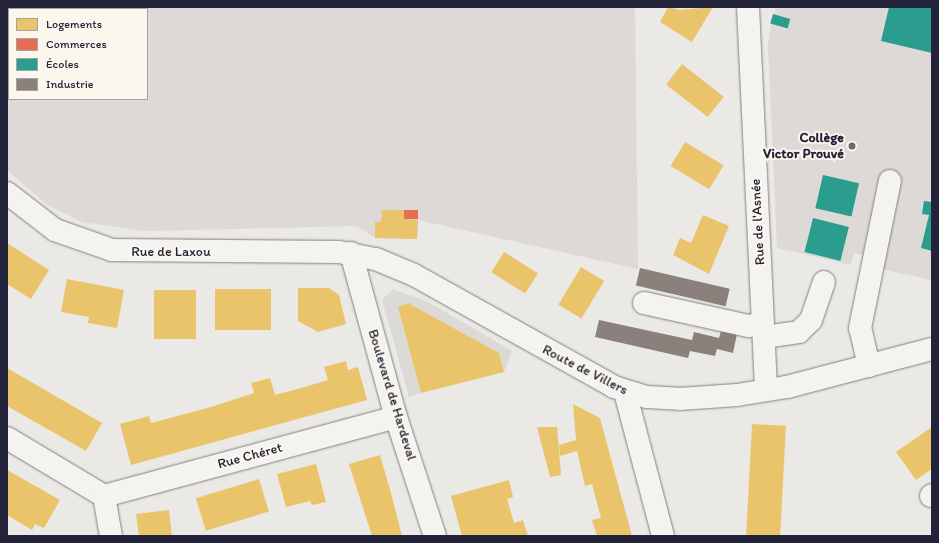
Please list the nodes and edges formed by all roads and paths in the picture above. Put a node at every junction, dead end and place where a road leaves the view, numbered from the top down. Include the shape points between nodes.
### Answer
1 (748, 7) edge
2 (890, 181) dead end
3 (7, 193) edge
4 (351, 253) junction
5 (824, 282) dead end
6 (644, 303) dead end
7 (763, 330) junction
8 (932, 349) edge
9 (869, 366) junction
10 (766, 389) junction
11 (625, 392) junction
12 (396, 417) junction
13 (7, 438) edge
14 (104, 496) junction
15 (111, 536) edge
16 (435, 536) edge
17 (663, 536) edge

1 - 7 street, Rue de l'Asnée
2 - 9 street via 860,328
3 - 4 street, Rue de Laxou via 56,230 112,250
4 - 11 street, Route de Villers via 414,275
4 - 12 street, Boulevard de Hardeval
5 - 7 street via 811,320 798,332
6 - 7 street
7 - 10 street, Rue de l'Asnée
8 - 9 street, Route de Villers
9 - 10 street, Route de Villers
10 - 11 street, Route de Villers via 680,399
11 - 17 street
12 - 14 street, Rue Chéret
12 - 16 street, Boulevard de Hardeval
13 - 14 street
14 - 15 street

